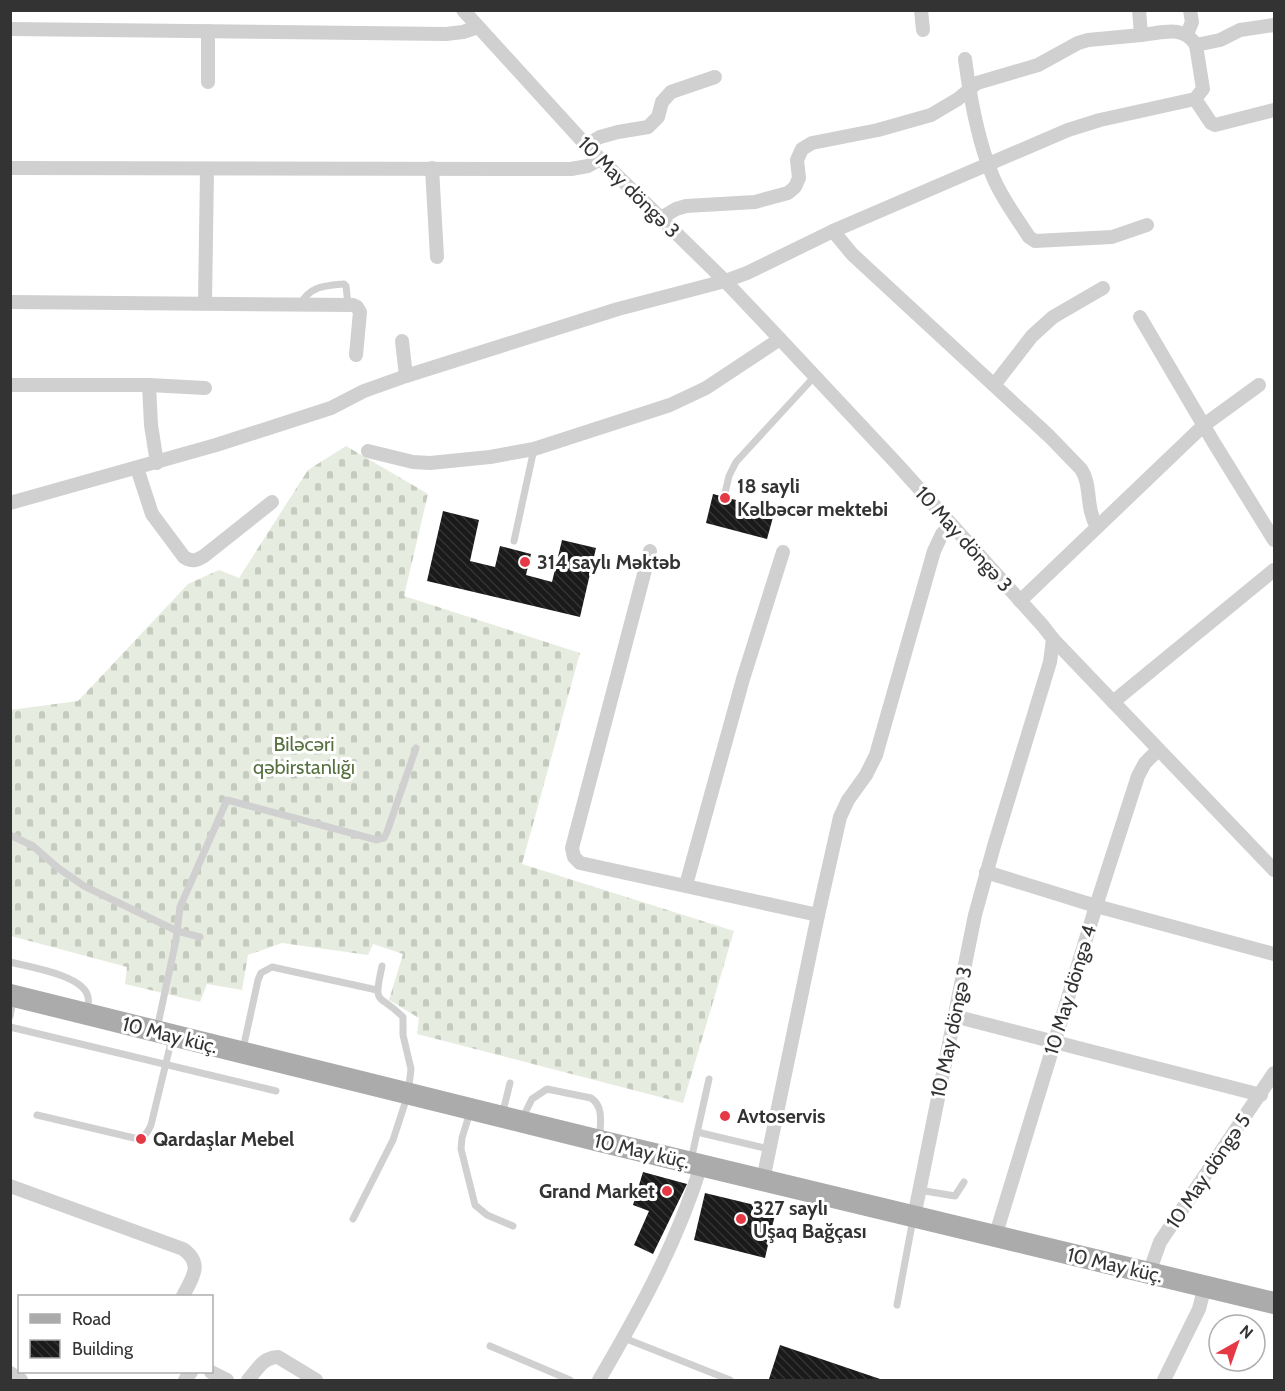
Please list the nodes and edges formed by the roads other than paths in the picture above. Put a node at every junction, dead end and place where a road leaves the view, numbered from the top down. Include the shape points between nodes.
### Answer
1 (463, 10) edge
2 (921, 10) edge
3 (1139, 10) edge
4 (1190, 10) edge
5 (1275, 25) edge
6 (478, 27) junction
7 (10, 29) edge
8 (923, 30) dead end
9 (208, 31) junction
10 (1141, 35) junction
11 (1192, 40) junction
12 (965, 59) dead end
13 (715, 77) dead end
14 (208, 82) dead end
15 (969, 88) junction
16 (1195, 99) junction
17 (1275, 110) edge
18 (586, 145) junction
19 (600, 159) junction
20 (988, 163) junction
21 (10, 168) edge
22 (432, 168) junction
23 (207, 170) junction
24 (661, 218) junction
25 (1147, 225) dead end
26 (833, 231) junction
27 (436, 257) dead end
28 (725, 281) junction
29 (1103, 288) dead end
30 (10, 302) edge
31 (205, 303) junction
32 (300, 304) junction
33 (348, 305) junction
34 (1140, 316) dead end
35 (780, 339) junction
36 (402, 341) dead end
37 (356, 355) dead end
38 (406, 376) junction
39 (814, 376) junction
40 (10, 384) edge
41 (149, 385) junction
42 (994, 385) junction
43 (1259, 386) dead end
44 (205, 388) dead end
45 (1204, 425) junction
46 (534, 449) junction
47 (368, 451) dead end
48 (157, 463) junction
49 (137, 468) junction
50 (725, 493) dead end
51 (272, 502) dead end
52 (10, 503) edge
53 (951, 525) junction
54 (1098, 527) junction
55 (1275, 540) edge
56 (514, 541) dead end
57 (650, 551) dead end
58 (783, 552) dead end
59 (1275, 570) edge
60 (1020, 601) junction
61 (1053, 639) junction
62 (1113, 702) junction
63 (416, 748) dead end
64 (1158, 750) junction
65 (10, 835) edge
66 (1275, 870) edge
67 (987, 872) junction
68 (686, 885) junction
69 (1096, 906) junction
70 (818, 915) junction
71 (177, 931) junction
72 (200, 937) dead end
73 (1275, 954) edge
74 (10, 962) edge
75 (382, 966) dead end
76 (377, 990) junction
77 (12, 1002) edge
78 (87, 1014) junction
79 (954, 1016) junction
80 (10, 1028) edge
81 (165, 1033) junction
82 (1055, 1040) junction
83 (242, 1053) junction
84 (165, 1065) junction
85 (1275, 1073) edge
86 (710, 1078) dead end
87 (510, 1083) dead end
88 (276, 1091) dead end
89 (408, 1094) junction
90 (1261, 1095) junction
91 (471, 1110) junction
92 (37, 1115) dead end
93 (511, 1119) junction
94 (697, 1132) junction
95 (600, 1141) junction
96 (769, 1149) junction
97 (696, 1164) junction
98 (763, 1180) junction
99 (964, 1182) dead end
100 (10, 1186) edge
101 (919, 1190) junction
102 (914, 1217) junction
103 (353, 1219) dead end
104 (513, 1226) dead end
105 (995, 1237) junction
106 (1149, 1273) junction
107 (1205, 1286) junction
108 (183, 1295) edge
109 (1275, 1304) edge
110 (897, 1305) dead end
111 (624, 1338) junction
112 (490, 1346) dead end
113 (213, 1372) edge
114 (10, 1373) edge
115 (23, 1380) edge
116 (227, 1380) edge
117 (248, 1380) edge
118 (316, 1380) edge
119 (570, 1380) edge
120 (599, 1380) edge
121 (730, 1380) edge
122 (1164, 1380) edge

1 - 6 street, 10 May döngə 3
2 - 8 street
3 - 10 street
4 - 11 street
5 - 11 street via 1240,30 1220,40
6 - 9 street via 446,34
6 - 18 street, 10 May döngə 3
7 - 9 street
9 - 14 street
10 - 11 street via 1174,32
10 - 15 street via 1078,43 1038,65
11 - 16 street via 1203,89
12 - 15 street
13 - 18 street via 671,92 648,127 600,137
15 - 20 street
15 - 24 street via 931,115 812,143 802,149 797,160 799,178 788,193 755,202 686,206
16 - 17 street via 1215,125
16 - 20 street via 1078,126
18 - 19 street, 10 May döngə 3
19 - 22 street via 571,169
19 - 24 street, 10 May döngə 3
20 - 25 street via 1003,196 1035,241 1112,237
20 - 26 street
21 - 23 street
22 - 23 street
22 - 27 street
23 - 31 street
24 - 28 street, 10 May döngə 3
26 - 28 street
26 - 42 street via 852,254
28 - 35 street, 10 May döngə 3
28 - 38 street via 618,309
29 - 42 street via 1053,317 1032,336
30 - 31 street
31 - 32 street
32 - 33 street
32 - 33 lane via 312,290 344,284
33 - 37 street via 360,312
34 - 45 street
35 - 39 street, 10 May döngə 3
35 - 46 street via 706,388 670,405
36 - 38 street
38 - 48 street via 331,408
39 - 50 lane via 736,462
39 - 53 street, 10 May döngə 3
40 - 41 street
41 - 44 street
41 - 48 street
42 - 54 street via 1081,469 1089,510
43 - 45 street
45 - 54 street
45 - 55 street
46 - 47 street via 430,463
46 - 56 lane
48 - 49 street
49 - 51 street via 152,514 183,557 191,561 204,556
49 - 52 street
53 - 60 street, 10 May döngə 3
53 - 70 street via 934,551 876,755 840,817
54 - 60 street
57 - 68 street via 572,848 580,863
58 - 68 street
59 - 62 street
60 - 61 street, 10 May döngə 3
61 - 62 street
61 - 67 street, 10 May döngə 3 via 1050,662
62 - 64 street
63 - 71 lane via 387,832 377,840 227,800 180,907
64 - 66 street
64 - 69 street, 10 May döngə 4 via 1138,777
65 - 71 lane via 33,846 84,886
67 - 69 street
67 - 79 street, 10 May döngə 3
68 - 70 street
69 - 73 street
69 - 82 street, 10 May döngə 4
70 - 96 street
71 - 72 lane
71 - 81 lane
74 - 78 lane via 82,986 88,995
75 - 76 lane
76 - 83 lane via 272,967 266,969 258,980
76 - 89 lane via 382,1002 403,1017 411,1069
77 - 78 main road, 10 May küç.
78 - 81 main road, 10 May küç.
79 - 82 street
79 - 101 street, 10 May döngə 3
80 - 84 lane
81 - 83 main road, 10 May küç.
81 - 84 lane
82 - 90 street
82 - 105 street, 10 May döngə 4
83 - 89 main road, 10 May küç.
84 - 88 lane
84 - 92 lane via 151,1125 141,1138
85 - 90 street, 10 May döngə 5
86 - 94 lane
87 - 93 lane
89 - 91 main road, 10 May küç.
89 - 103 lane via 393,1140
90 - 106 street, 10 May döngə 5 via 1160,1242
91 - 93 main road, 10 May küç.
91 - 104 lane via 461,1149 475,1205
93 - 95 main road, 10 May küç.
93 - 95 lane via 547,1089 591,1098 600,1109
94 - 96 lane
94 - 97 lane
95 - 97 main road, 10 May küç.
96 - 98 street
97 - 98 main road, 10 May küç.
97 - 111 street via 683,1218
98 - 102 main road, 10 May küç.
99 - 101 lane via 955,1196
100 - 108 street via 183,1249 195,1261
101 - 102 street, 10 May döngə 3
102 - 105 main road, 10 May küç.
102 - 110 lane
105 - 106 main road, 10 May küç.
106 - 107 main road, 10 May küç.
107 - 109 main road, 10 May küç.
107 - 122 street via 1199,1309
111 - 120 street
111 - 121 lane
112 - 119 lane
113 - 116 street
114 - 115 street
117 - 118 street via 271,1357 278,1357

